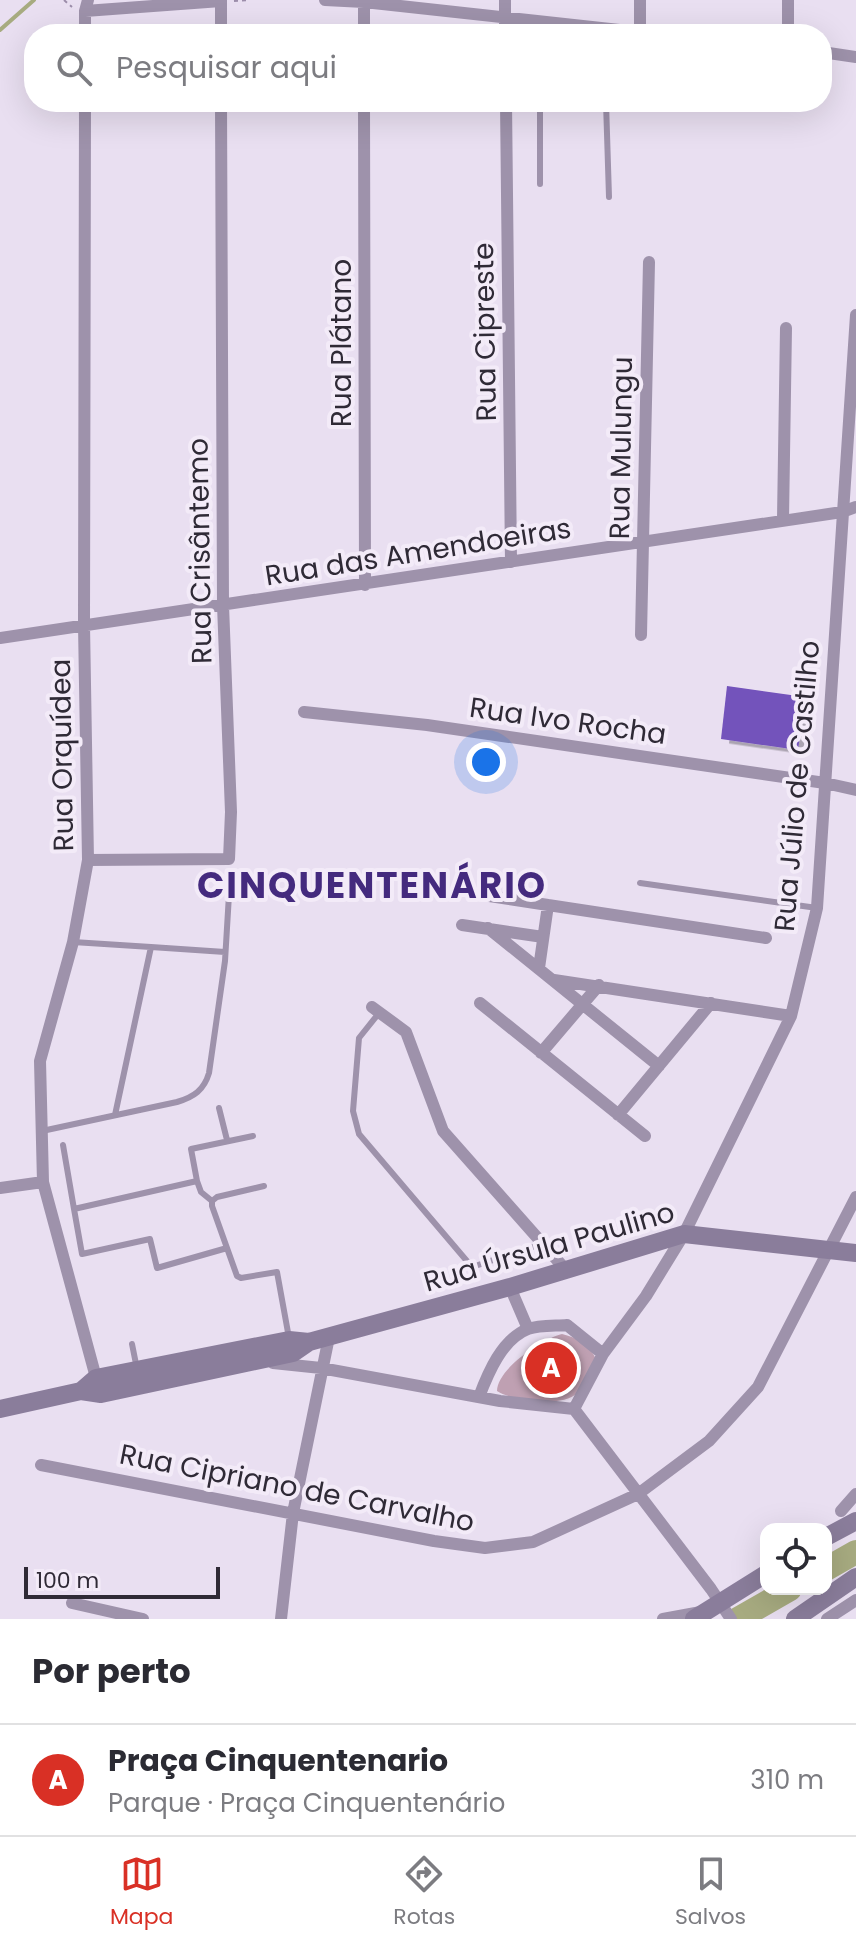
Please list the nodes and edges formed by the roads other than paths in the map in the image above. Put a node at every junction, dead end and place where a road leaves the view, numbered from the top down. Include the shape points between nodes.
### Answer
1 (221, 0) edge
2 (325, 0) edge
3 (505, 0) edge
4 (640, 0) edge
5 (788, 0) edge
6 (364, 1) edge
7 (87, 5) edge
8 (505, 18) junction
9 (221, 24) edge
10 (364, 24) edge
11 (505, 24) edge
12 (533, 24) edge
13 (640, 24) edge
14 (788, 24) edge
15 (832, 53) edge
16 (856, 57) edge
17 (85, 112) edge
18 (221, 112) edge
19 (364, 112) edge
20 (506, 112) edge
21 (540, 112) edge
22 (606, 112) edge
23 (540, 184) dead end
24 (609, 197) dead end
25 (649, 262) dead end
26 (856, 315) edge
27 (786, 328) dead end
28 (854, 343) edge
29 (856, 507) edge
30 (842, 512) junction
31 (783, 519) junction
32 (643, 542) junction
33 (511, 562) junction
34 (365, 585) junction
35 (223, 605) junction
36 (84, 625) junction
37 (641, 635) dead end
38 (0, 638) edge
39 (304, 712) dead end
40 (825, 783) junction
41 (856, 790) edge
42 (88, 860) junction
43 (230, 878) dead end
44 (640, 883) dead end
45 (476, 894) dead end
46 (548, 905) junction
47 (817, 908) junction
48 (462, 925) dead end
49 (488, 928) junction
50 (543, 937) junction
51 (766, 938) dead end
52 (73, 942) junction
53 (151, 947) junction
54 (225, 952) junction
55 (539, 968) junction
56 (554, 980) junction
57 (599, 985) junction
58 (480, 1003) dead end
59 (583, 1003) junction
60 (711, 1003) junction
61 (376, 1010) joint
62 (791, 1016) junction
63 (541, 1053) junction
64 (659, 1066) junction
65 (219, 1108) dead end
66 (115, 1115) junction
67 (618, 1115) junction
68 (42, 1131) junction
69 (253, 1136) dead end
70 (645, 1136) dead end
71 (227, 1140) junction
72 (63, 1145) dead end
73 (197, 1181) junction
74 (43, 1182) junction
75 (264, 1186) dead end
76 (0, 1188) edge
77 (856, 1197) edge
78 (212, 1201) junction
79 (74, 1209) junction
80 (684, 1234) junction
81 (542, 1244) junction
82 (227, 1248) junction
83 (826, 1251) junction
84 (856, 1253) edge
85 (565, 1269) junction
86 (510, 1287) junction
87 (528, 1329) junction
88 (329, 1337) junction
89 (132, 1344) dead end
90 (291, 1346) junction
91 (603, 1354) junction
92 (250, 1362) junction
93 (321, 1368) junction
94 (137, 1369) junction
95 (98, 1386) junction
96 (479, 1397) junction
97 (0, 1409) edge
98 (574, 1409) junction
99 (41, 1465) dead end
100 (638, 1494) junction
101 (856, 1494) edge
102 (293, 1513) junction
103 (848, 1516) edge
104 (832, 1531) edge
105 (760, 1579) edge
106 (849, 1593) edge
107 (72, 1603) dead end
108 (716, 1613) edge
109 (143, 1619) edge
110 (281, 1619) edge
111 (663, 1619) edge
112 (795, 1619) edge
113 (827, 1619) edge

1 - 7 street
1 - 9 street
2 - 6 street
3 - 8 street
4 - 13 street
5 - 14 street
6 - 8 street
6 - 10 street
8 - 11 street
8 - 12 street
15 - 16 street
17 - 36 street, Rua Orquídea
18 - 35 street, Rua Crisântemo
19 - 34 street, Rua Plátano
20 - 33 street, Rua Cipreste
21 - 23 lane
22 - 24 lane
25 - 32 street, Rua Mulungu
26 - 28 street, Rua Júlio de Castilho
27 - 31 street
28 - 30 street, Rua Júlio de Castilho
29 - 30 street, Rua das Amendoeiras
30 - 31 street, Rua das Amendoeiras
30 - 40 street, Rua Júlio de Castilho
31 - 32 street, Rua das Amendoeiras
32 - 33 street, Rua das Amendoeiras
32 - 37 street, Rua Mulungu
33 - 34 street, Rua das Amendoeiras
34 - 35 street, Rua das Amendoeiras
35 - 36 street, Rua das Amendoeiras
35 - 42 street, Rua Crisântemo via 229,859
36 - 38 street, Rua das Amendoeiras
36 - 42 street, Rua Orquídea
39 - 40 street, Rua Ivo Rocha
40 - 41 street, Rua Ivo Rocha
40 - 47 street, Rua Júlio de Castilho
42 - 52 street, Rua Orquídea
43 - 54 lane
44 - 47 lane
45 - 46 street
46 - 50 street
46 - 51 street
47 - 62 street, Rua Júlio de Castilho
48 - 49 street
49 - 50 street
49 - 55 street
50 - 55 street
52 - 53 lane
52 - 68 street, Rua Orquídea via 40,1061
53 - 54 lane
53 - 66 lane
54 - 66 lane via 204,1085 185,1100
55 - 56 street
56 - 57 street
56 - 59 street
57 - 59 street
57 - 60 street
58 - 63 street
59 - 63 street
59 - 64 street
60 - 62 street
60 - 64 street
61 - 81 street via 406,1032 443,1131
61 - 81 lane via 359,1038 353,1111 359,1134 472,1267
62 - 80 street, Rua Júlio de Castilho
63 - 67 street
64 - 67 street
65 - 71 lane
66 - 68 lane
67 - 70 street
68 - 74 street, Rua Orquídea
69 - 71 lane
71 - 73 lane via 191,1149
72 - 79 lane
73 - 78 lane
73 - 79 lane
74 - 76 street
74 - 95 street, Rua Orquídea
75 - 78 lane
77 - 83 street, Rua Cipriano de Carvalho
78 - 82 lane
79 - 82 lane via 84,1254 150,1239 157,1268
80 - 83 street, Rua Úrsula Paulino
80 - 85 street, Rua Úrsula Paulino
80 - 91 street, Rua Júlio de Castilho
81 - 85 street
82 - 90 lane via 239,1277 277,1272
83 - 84 street, Rua Úrsula Paulino
83 - 100 street, Rua Cipriano de Carvalho via 758,1387 709,1441
85 - 86 street, Rua Úrsula Paulino
86 - 87 street
86 - 88 street, Rua Úrsula Paulino
87 - 91 street via 567,1325
87 - 96 street via 508,1342
88 - 90 street, Rua Úrsula Paulino
88 - 93 street
89 - 94 lane
90 - 92 street, Rua Úrsula Paulino
90 - 94 street, Rua Úrsula Paulino
91 - 98 street, Rua Júlio de Castilho
92 - 93 street
92 - 95 street, Rua Úrsula Paulino
93 - 96 street
93 - 102 street
94 - 95 street, Rua Úrsula Paulino
95 - 97 street, Rua Úrsula Paulino
96 - 98 street
98 - 100 street
99 - 102 street, Rua Cipriano de Carvalho
100 - 102 street, Rua Cipriano de Carvalho via 533,1542 485,1548
100 - 108 street
101 - 103 street
102 - 110 street
103 - 104 street
105 - 108 street
106 - 112 street
106 - 113 street
107 - 109 street
108 - 111 street

